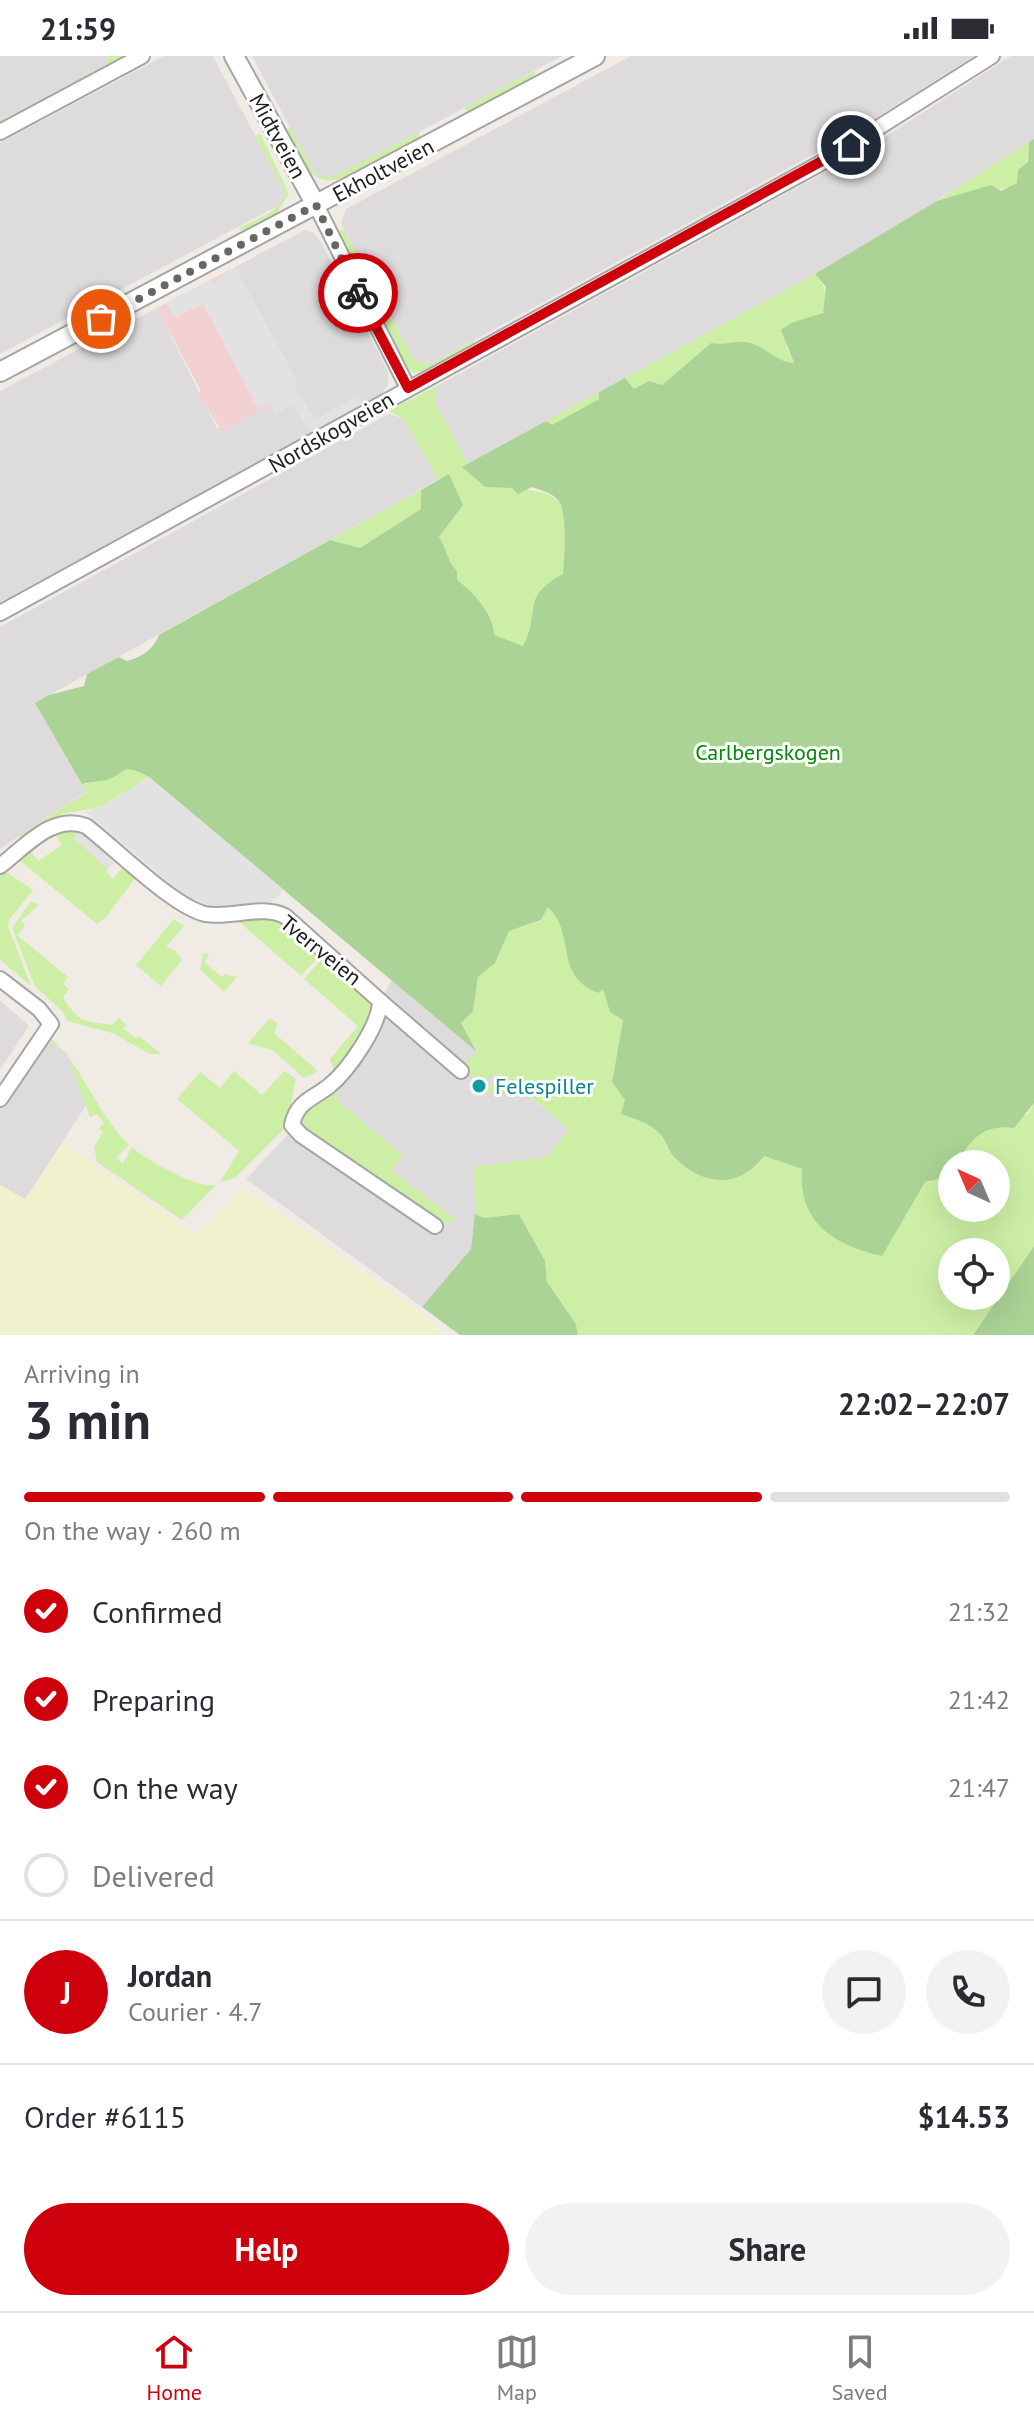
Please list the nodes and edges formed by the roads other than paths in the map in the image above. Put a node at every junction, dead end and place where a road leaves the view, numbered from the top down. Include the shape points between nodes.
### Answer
1 (142, 56) edge
2 (234, 56) edge
3 (595, 56) edge
4 (992, 56) edge
5 (0, 132) edge
6 (316, 205) junction
7 (0, 372) edge
8 (408, 388) junction
9 (0, 613) edge
10 (0, 866) edge
11 (0, 979) edge
12 (380, 1001) junction
13 (461, 1071) dead end
14 (0, 1099) edge
15 (435, 1226) dead end

1 - 5 street
2 - 6 street, Midtveien
3 - 6 street, Ekholtveien
4 - 8 street, Nordskogveien via 830,158
6 - 7 street, Ekholtveien
6 - 8 street, Midtveien
8 - 9 street, Nordskogveien
10 - 12 street, Tverrveien via 53,826 72,820 194,910 285,916
11 - 14 street via 51,1024
12 - 13 street
12 - 15 street, Tverrveien via 378,1018 361,1047 333,1083 298,1107 292,1125

